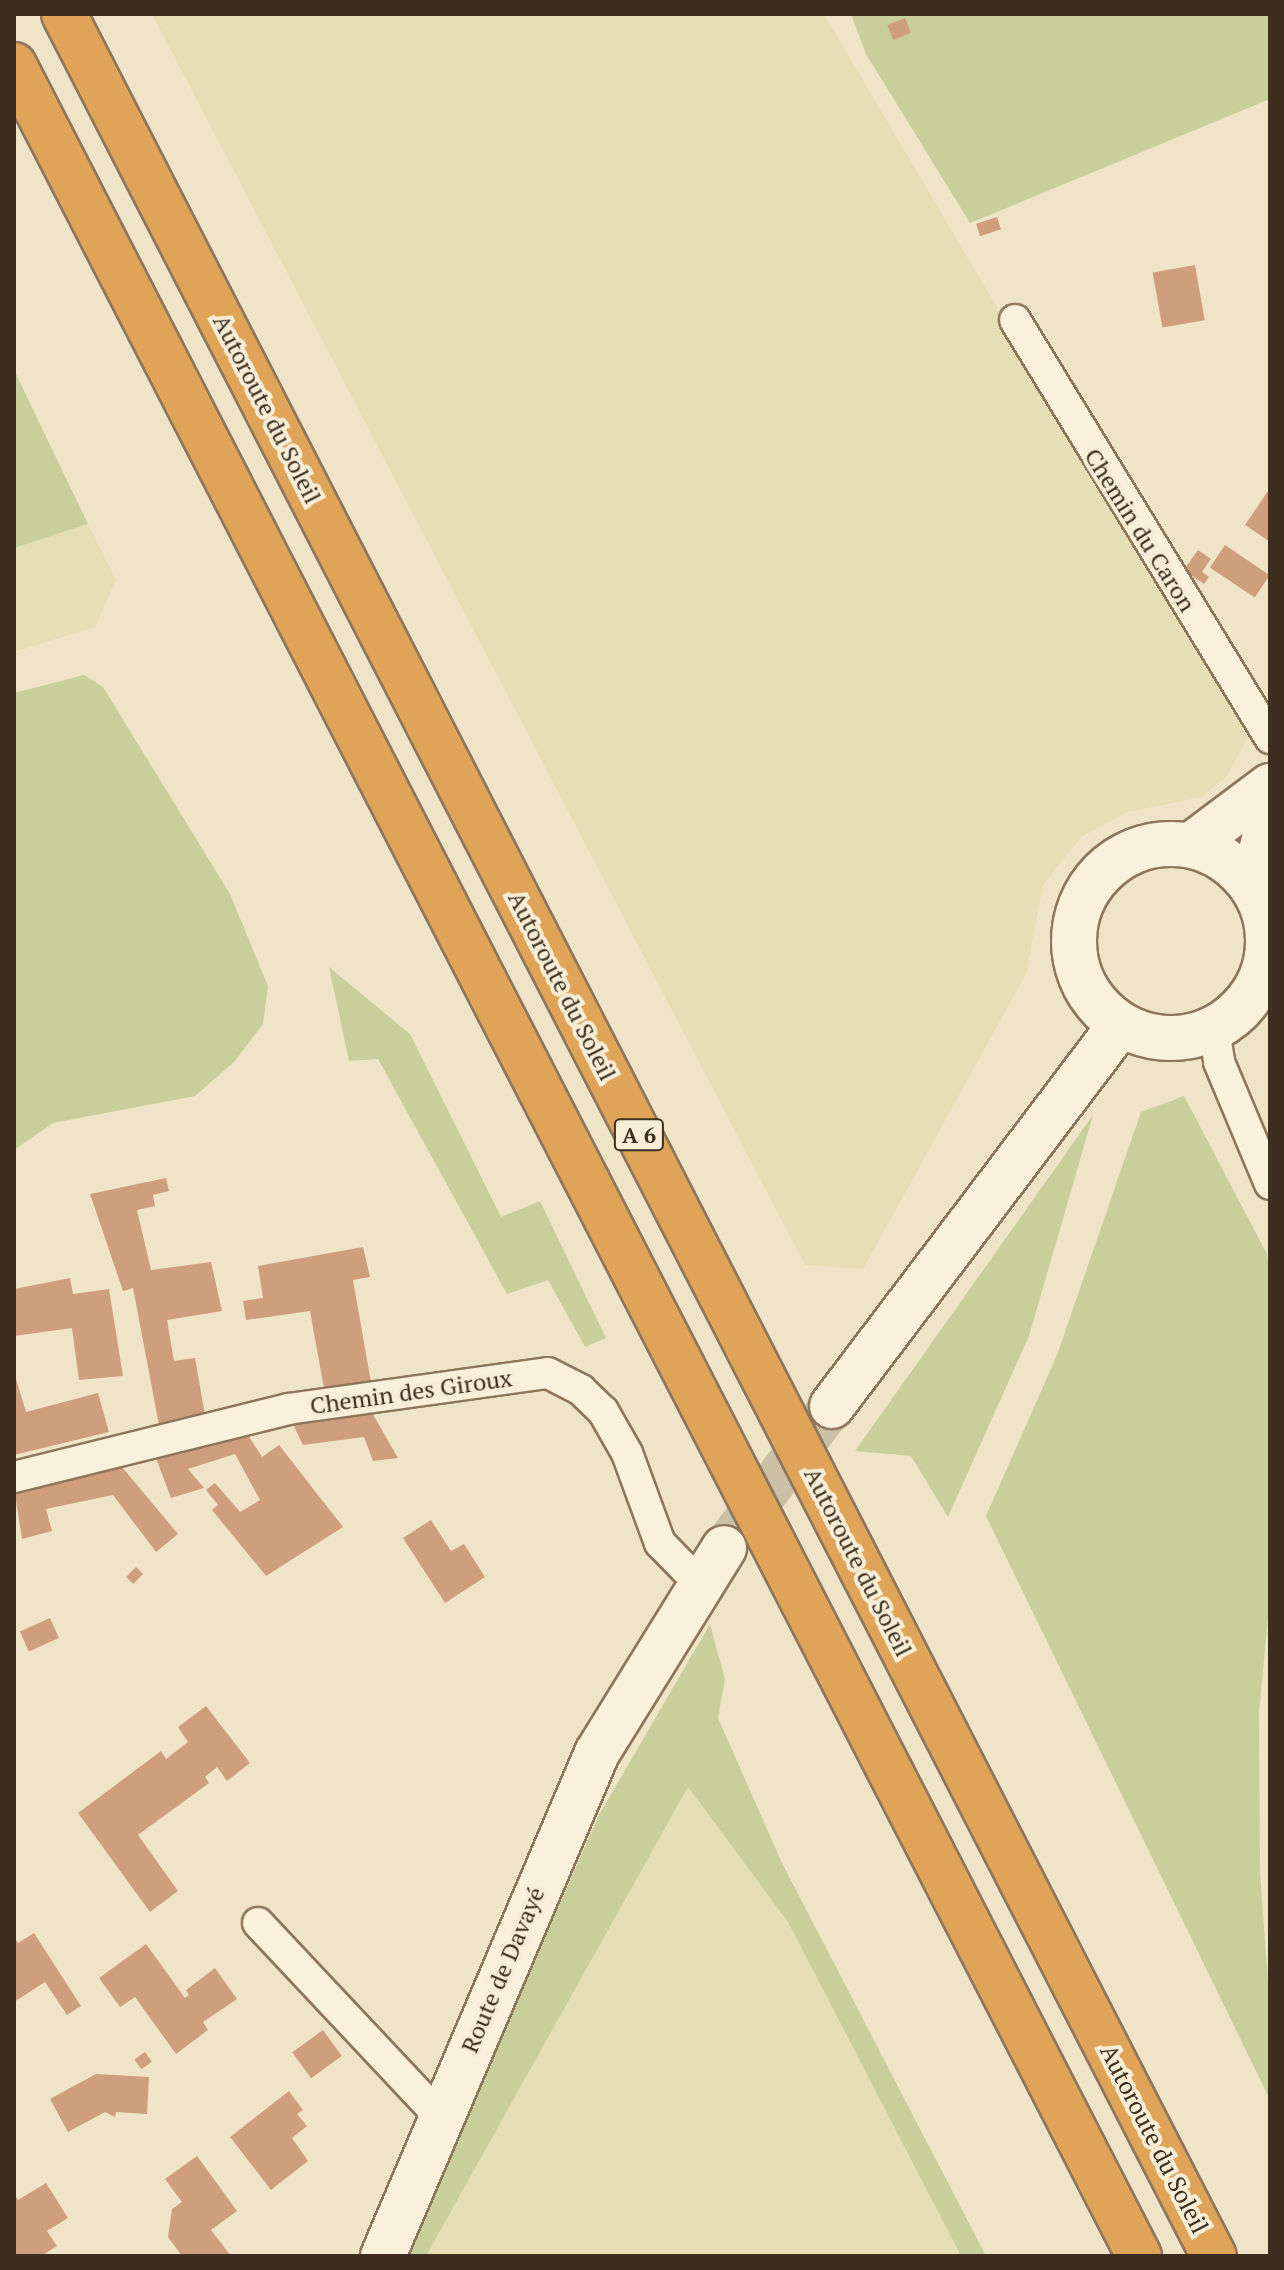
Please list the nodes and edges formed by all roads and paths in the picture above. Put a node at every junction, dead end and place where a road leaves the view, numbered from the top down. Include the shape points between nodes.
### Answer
1 (64, 14) edge
2 (14, 65) edge
3 (1015, 320) dead end
4 (1270, 738) edge
5 (1270, 786) edge
6 (1270, 816) edge
7 (1191, 845) junction
8 (1252, 886) junction
9 (1270, 950) edge
10 (1120, 1025) junction
11 (1214, 1029) junction
12 (1270, 1184) edge
13 (832, 1406) tunnel mouth
14 (14, 1477) edge
15 (724, 1548) tunnel mouth
16 (700, 1584) junction
17 (258, 1923) dead end
18 (441, 2118) junction
19 (383, 2256) edge
20 (1139, 2256) edge
21 (1214, 2256) edge

1 - 21 highway, Autoroute du Soleil / A 6
2 - 20 highway
3 - 4 street, Chemin du Caron
5 - 7 street
6 - 8 street
7 - 8 street via 1214,854
7 - 10 street via 1161,844 1131,852 1105,868 1086,892 1075,920 1073,950 1080,980 1096,1006
8 - 9 street via 1263,909
9 - 11 street via 1257,986 1239,1011
10 - 11 street via 1150,1037 1172,1038
10 - 13 street
11 - 12 street via 1219,1062
14 - 16 street, Chemin des Giroux via 288,1409 548,1373 581,1390 603,1411 627,1453 660,1543
15 - 16 street, Route de Davayé
16 - 18 street, Route de Davayé via 634,1689 551,1853
17 - 18 street
18 - 19 street, Route de Davayé

